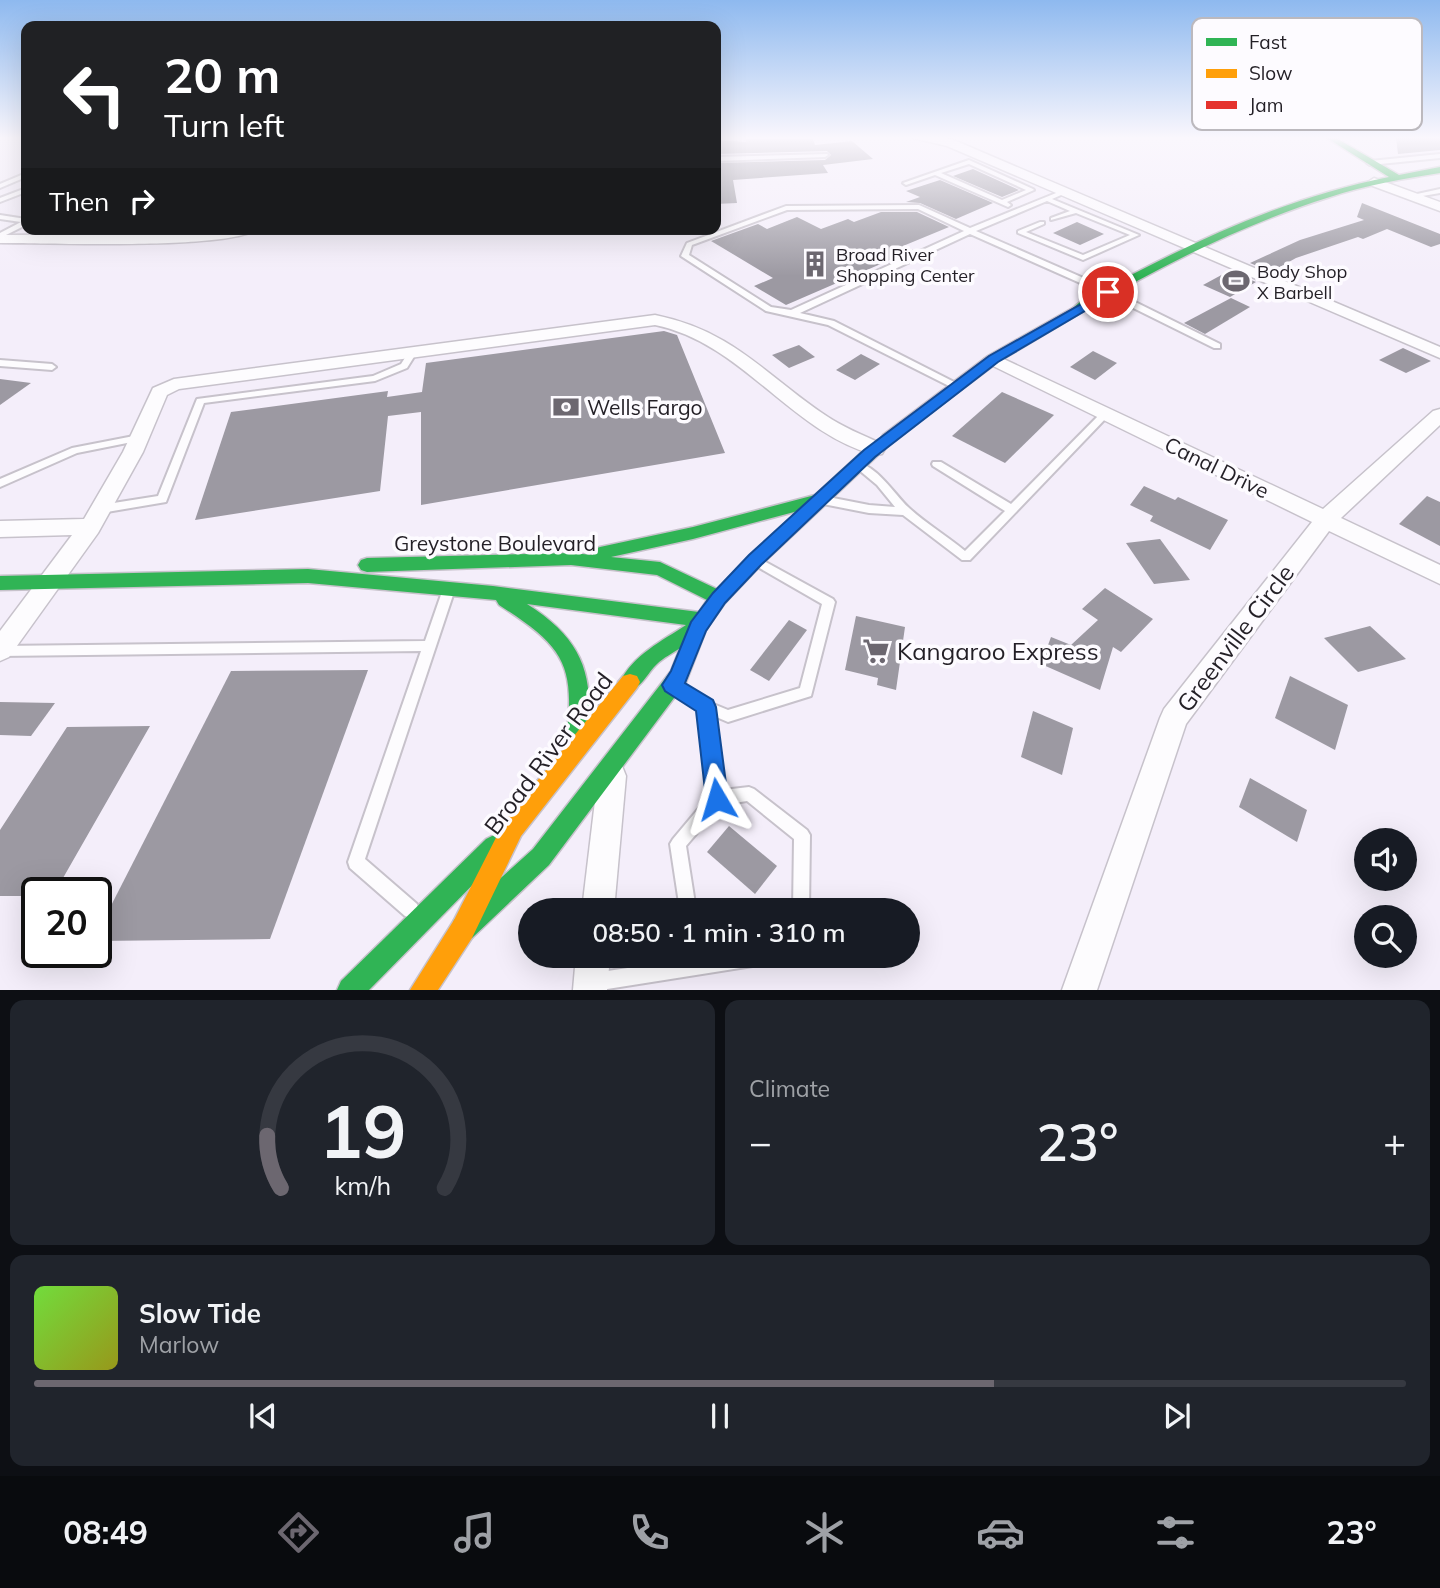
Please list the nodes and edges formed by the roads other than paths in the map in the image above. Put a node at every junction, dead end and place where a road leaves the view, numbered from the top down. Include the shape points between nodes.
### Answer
1 (961, 184) edge
2 (975, 184) edge
3 (975, 184) edge
4 (1014, 184) edge
5 (1050, 184) edge
6 (1366, 184) edge
7 (1380, 184) edge
8 (967, 187) junction
9 (1026, 187) junction
10 (1018, 190) dead end
11 (1066, 191) junction
12 (1440, 191) edge
13 (21, 192) edge
14 (1412, 196) junction
15 (1047, 198) junction
16 (1002, 199) junction
17 (0, 200) edge
18 (1439, 206) edge
19 (1020, 210) junction
20 (1076, 211) junction
21 (0, 217) edge
22 (1053, 219) dead end
23 (21, 221) edge
24 (1042, 223) dead end
25 (21, 225) edge
26 (970, 231) junction
27 (721, 232) edge
28 (227, 235) edge
29 (713, 235) edge
30 (0, 237) edge
31 (1199, 247) junction
32 (1071, 254) junction
33 (1045, 264) junction
34 (1108, 292) junction
35 (792, 313) junction
36 (1217, 346) dead end
37 (413, 352) junction
38 (1440, 353) edge
39 (993, 359) junction
40 (0, 363) edge
41 (52, 368) dead end
42 (957, 387) junction
43 (1106, 413) junction
44 (1440, 415) edge
45 (139, 438) junction
46 (875, 449) junction
47 (858, 464) junction
48 (937, 464) dead end
49 (0, 483) edge
50 (820, 499) junction
51 (905, 510) junction
52 (1012, 510) junction
53 (95, 518) junction
54 (1326, 519) junction
55 (0, 529) edge
56 (571, 559) junction
57 (755, 560) junction
58 (1440, 575) edge
59 (308, 576) junction
60 (50, 582) junction
61 (0, 583) edge
62 (449, 589) junction
63 (493, 593) junction
64 (719, 598) junction
65 (701, 624) junction
66 (430, 646) junction
67 (0, 651) edge
68 (672, 685) junction
69 (706, 707) junction
70 (576, 750) junction
71 (614, 760) junction
72 (717, 799) junction
73 (513, 828) junction
74 (599, 898) edge
75 (686, 898) edge
76 (801, 898) edge
77 (421, 918) junction
78 (463, 929) junction
79 (648, 968) edge
80 (591, 976) edge
81 (350, 989) edge
82 (423, 989) edge
83 (1079, 989) edge

1 - 8 lane
2 - 8 lane
3 - 8 lane
4 - 9 lane
5 - 11 street
6 - 31 main road, Broad River Road via 1248,223
7 - 14 street
8 - 16 lane
9 - 10 lane
9 - 16 lane via 1031,190
11 - 15 lane
11 - 31 street
12 - 14 lane
13 - 17 lane
14 - 18 street
15 - 19 lane
15 - 20 lane
16 - 19 lane
19 - 26 lane
20 - 22 lane
20 - 32 lane via 1136,235 1083,258
21 - 23 lane
24 - 32 lane via 1020,232
25 - 30 lane
26 - 27 lane via 919,207 786,208
26 - 33 lane
26 - 35 lane
28 - 30 street
29 - 35 lane via 689,244 685,256 769,309
31 - 34 main road, Broad River Road
31 - 38 street
32 - 33 lane
33 - 34 lane
34 - 36 lane
34 - 39 main road, Broad River Road
35 - 42 lane via 831,323
37 - 45 street via 174,384 159,391
37 - 46 street via 655,320 676,322 749,362 820,421
37 - 53 lane via 396,372 368,379 200,401 162,499
39 - 42 main road, Broad River Road
39 - 43 street, Canal Drive
40 - 41 lane
42 - 46 main road, Broad River Road
43 - 52 lane
43 - 54 street, Canal Drive
44 - 54 street, Greenville Circle
45 - 49 lane via 75,450
45 - 53 street
46 - 47 main road, Broad River Road
47 - 50 main road, Broad River Road
47 - 51 lane
48 - 52 lane
50 - 51 lane via 869,509
50 - 56 main road
50 - 57 main road, Broad River Road
51 - 52 lane via 966,557
53 - 55 street
53 - 60 street
54 - 58 street, Canal Drive
54 - 83 street, Greenville Circle via 1174,718
56 - 59 main road, Greystone Boulevard via 363,565
56 - 64 main road, Greystone Boulevard via 660,569
57 - 64 main road, Broad River Road
57 - 69 lane via 829,602 806,692 728,716
59 - 60 main road, Greystone Boulevard
59 - 62 main road, Greystone Boulevard
60 - 61 main road, Greystone Boulevard
60 - 67 street
62 - 63 main road, Greystone Boulevard
62 - 66 lane
63 - 65 main road, Greystone Boulevard
63 - 70 main road via 540,620 559,636 572,659 582,696
64 - 65 main road, Broad River Road
65 - 68 main road, Broad River Road
65 - 70 main road, Broad River Road via 650,658
66 - 67 lane
66 - 77 lane via 356,862
68 - 69 lane
68 - 71 main road, Broad River Road
69 - 72 lane
70 - 73 main road, Broad River Road
71 - 74 street
71 - 78 main road, Broad River Road via 541,856
72 - 75 lane via 678,844
72 - 76 lane via 749,794 802,835
73 - 77 main road
73 - 78 main road, Broad River Road
77 - 81 main road
78 - 82 main road, Broad River Road
79 - 80 lane

